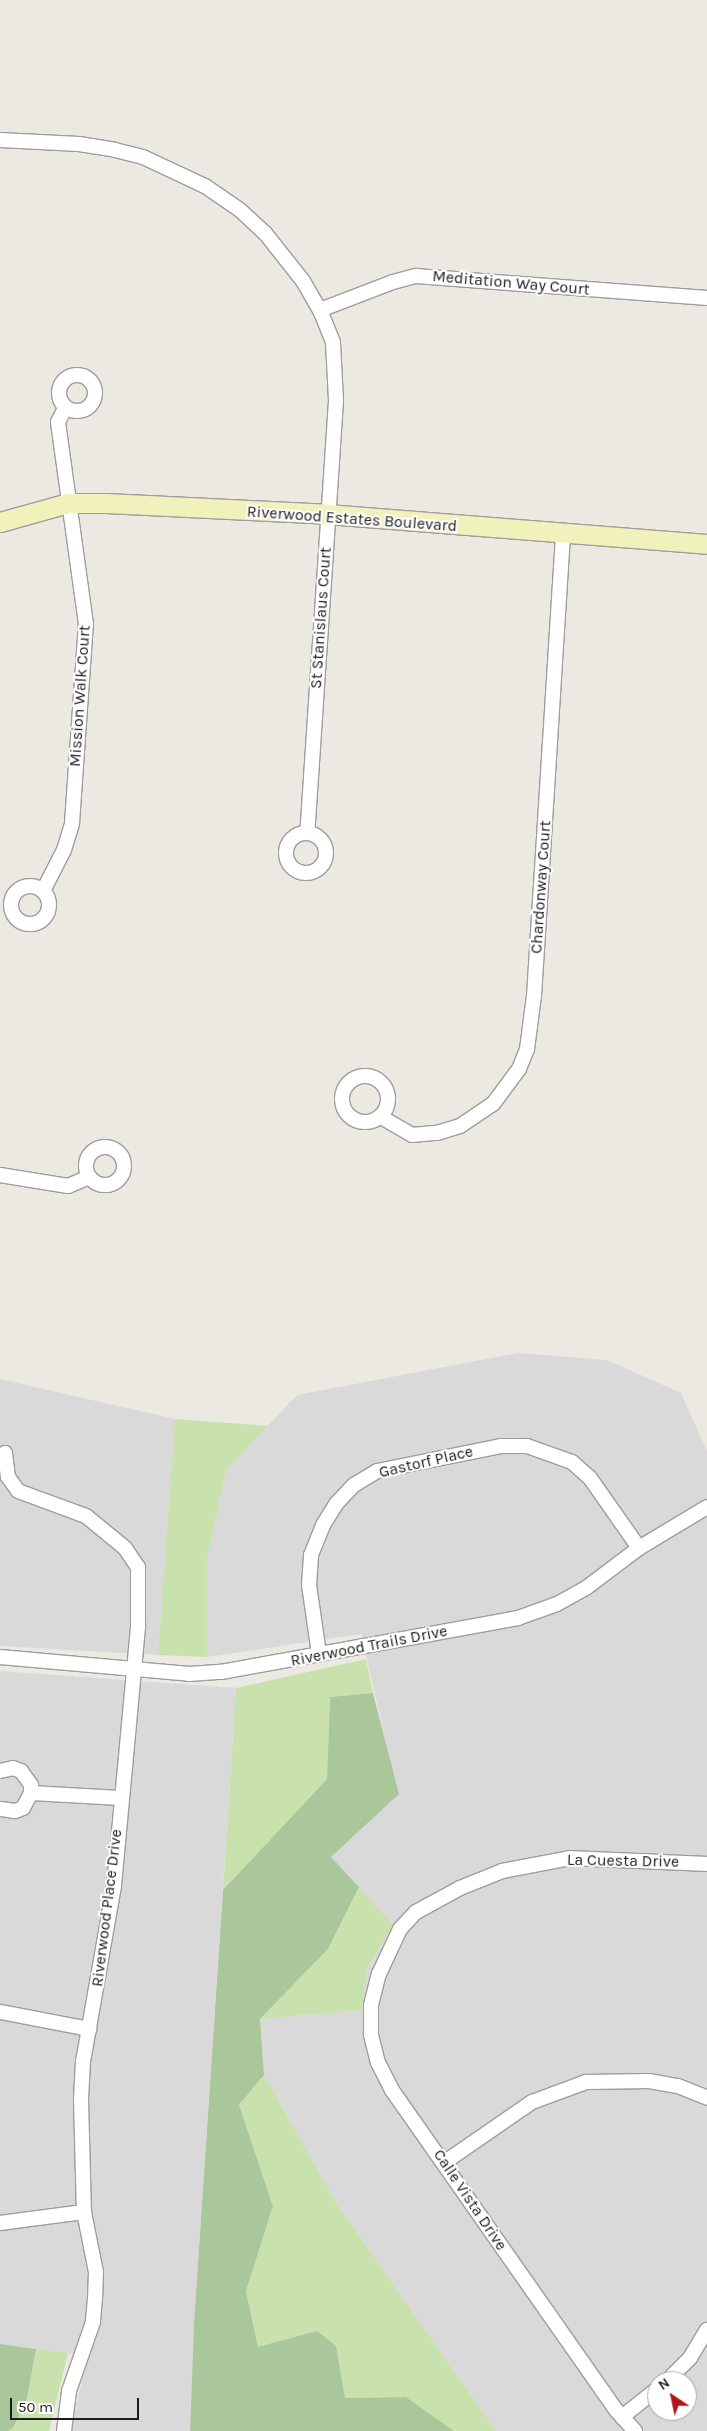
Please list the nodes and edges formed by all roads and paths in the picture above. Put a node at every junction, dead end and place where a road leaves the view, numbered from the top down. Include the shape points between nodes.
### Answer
1 (0, 140) edge
2 (707, 298) edge
3 (320, 310) junction
4 (65, 408) dead end
5 (68, 503) junction
6 (326, 514) junction
7 (0, 522) edge
8 (563, 534) junction
9 (707, 544) edge
10 (307, 833) dead end
11 (43, 891) dead end
12 (381, 1117) dead end
13 (0, 1175) edge
14 (89, 1177) dead end
15 (5, 1453) dead end
16 (707, 1507) edge
17 (639, 1548) junction
18 (319, 1654) junction
19 (0, 1657) edge
20 (134, 1666) junction
21 (0, 1771) edge
22 (32, 1793) junction
23 (121, 1798) junction
24 (0, 1809) edge
25 (707, 1864) edge
26 (388, 1949) joint
27 (0, 2009) edge
28 (89, 2029) junction
29 (707, 2098) edge
30 (445, 2162) junction
31 (84, 2212) junction
32 (0, 2223) edge
33 (707, 2330) edge
34 (677, 2371) edge
35 (647, 2397) edge
36 (622, 2417) junction
37 (64, 2431) edge
38 (635, 2431) edge

1 - 3 street, St Stanislaus Court via 79,144 114,150 143,157 205,186 265,233 303,281
2 - 3 street, Meditation Way Court via 416,276
3 - 6 street, St Stanislaus Court via 333,343 336,378
4 - 5 street, Mission Walk Court via 58,422
5 - 6 street, Riverwood Estates Boulevard
5 - 7 street, Riverwood Estates Boulevard
5 - 11 street, Mission Walk Court via 86,624 72,823 64,850
6 - 8 street, Riverwood Estates Boulevard
6 - 10 street, St Stanislaus Court
8 - 9 street, Riverwood Estates Boulevard
8 - 12 street, Chardonway Court via 534,996 527,1049 519,1069 493,1104 460,1126 412,1135
13 - 14 street via 68,1186
15 - 20 street, Riverwood Place Drive via 8,1477 18,1491 86,1516 125,1548 138,1567
16 - 17 street, Riverwood Trails Drive
17 - 18 street, Riverwood Trails Drive via 586,1588 557,1604 518,1618
17 - 18 street, Gastorf Place via 590,1478 572,1462 527,1446 501,1446 377,1471 354,1485 336,1504 311,1555 309,1585
18 - 20 street, Riverwood Trails Drive via 250,1669 190,1674
19 - 20 street, Riverwood Trails Drive
20 - 23 street, Riverwood Place Drive
21 - 22 street via 13,1768 21,1771 28,1777
22 - 23 street
22 - 24 street via 23,1808 15,1811
23 - 28 street, Riverwood Place Drive via 114,1886
25 - 26 street, La Cuesta Drive via 570,1858 502,1871 460,1888 416,1912
26 - 30 street, Calle Vista Drive via 371,2005 371,2034 378,2062 392,2090
27 - 28 street
28 - 31 street, Riverwood Place Drive via 81,2100
29 - 30 street via 678,2086 650,2081 586,2082 532,2102
30 - 36 street, Calle Vista Drive
31 - 32 street
31 - 37 street, Riverwood Place Drive via 96,2272 93,2322 69,2391
33 - 34 street via 690,2358
35 - 36 street
36 - 38 street, Calle Vista Drive

